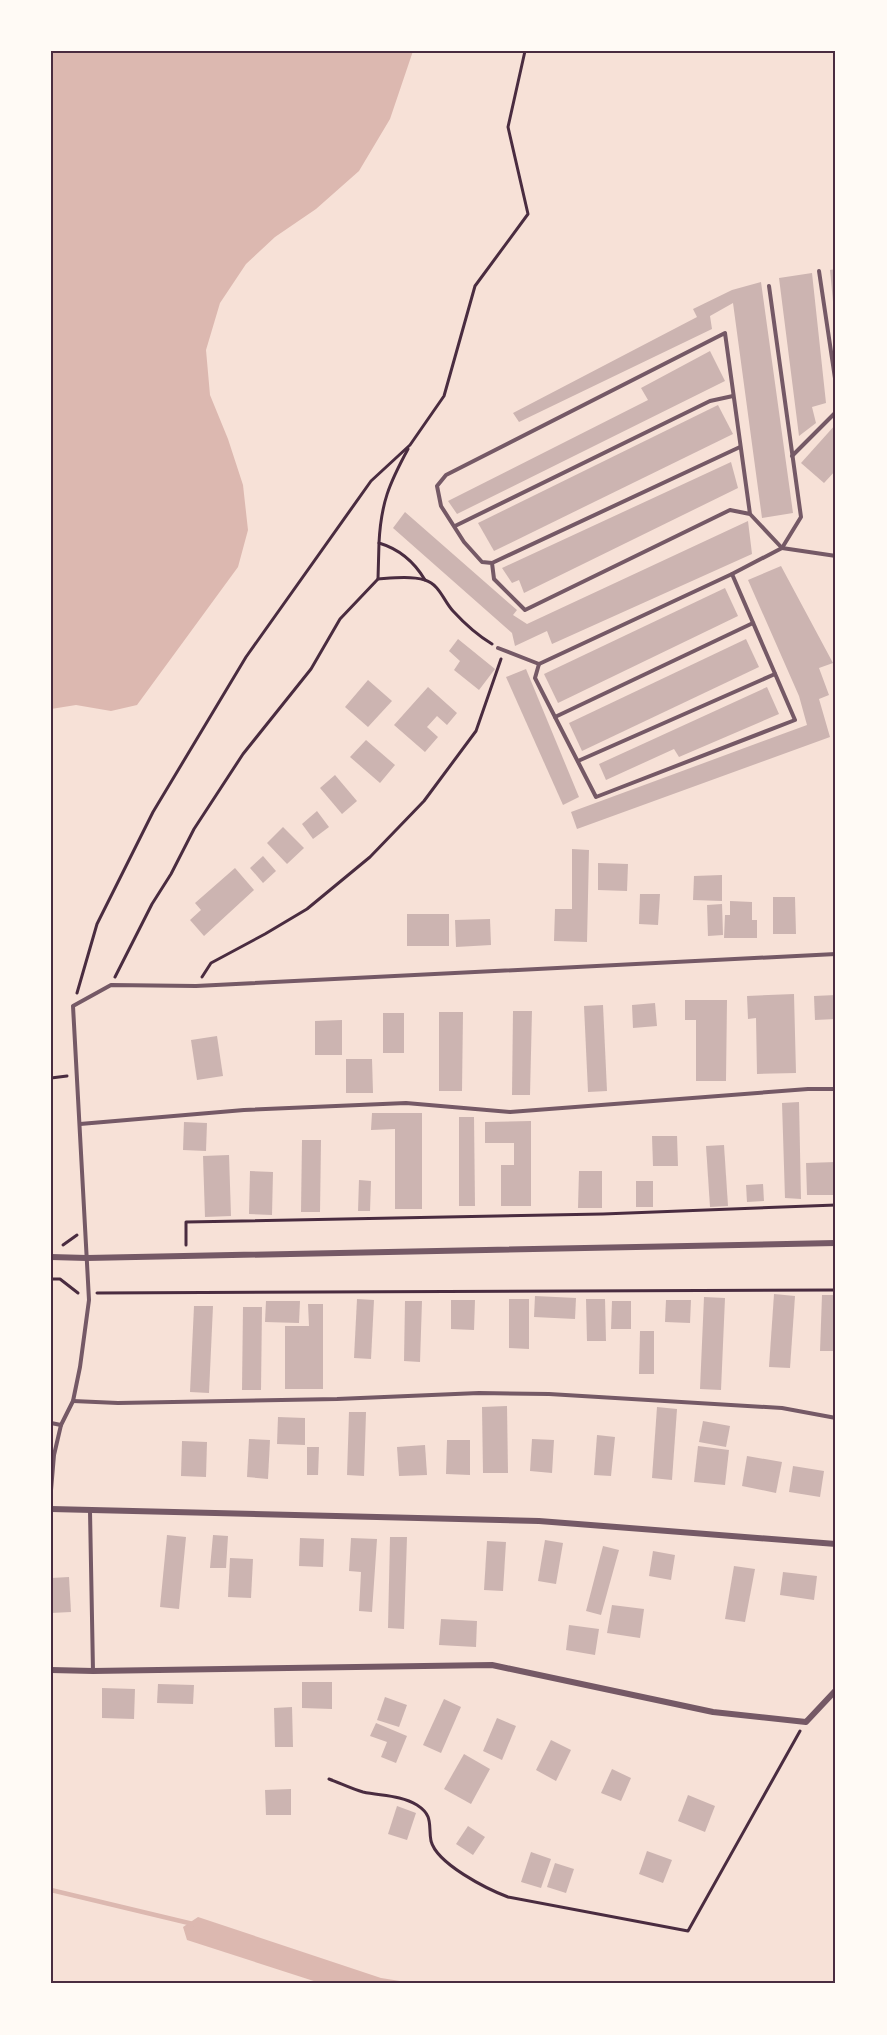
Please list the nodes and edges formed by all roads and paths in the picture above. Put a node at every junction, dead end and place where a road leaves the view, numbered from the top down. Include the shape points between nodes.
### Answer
1 (525, 51) edge
2 (819, 272) dead end
3 (769, 286) dead end
4 (836, 384) edge
5 (733, 396) junction
6 (836, 412) edge
7 (410, 445) junction
8 (740, 447) junction
9 (792, 456) junction
10 (750, 514) junction
11 (455, 526) junction
12 (379, 543) junction
13 (782, 548) junction
14 (836, 556) edge
15 (492, 563) junction
16 (732, 574) junction
17 (378, 579) junction
18 (425, 580) junction
19 (753, 623) junction
20 (498, 648) junction
21 (539, 664) junction
22 (775, 674) junction
23 (555, 717) junction
24 (578, 761) junction
25 (836, 954) edge
26 (111, 985) junction
27 (196, 986) junction
28 (73, 1006) junction
29 (77, 1075) junction
30 (51, 1078) edge
31 (836, 1089) edge
32 (80, 1124) junction
33 (836, 1205) edge
34 (86, 1229) junction
35 (836, 1243) edge
36 (58, 1245) dead end
37 (186, 1256) junction
38 (51, 1257) edge
39 (87, 1258) junction
40 (51, 1279) edge
41 (836, 1290) edge
42 (89, 1293) junction
43 (73, 1401) junction
44 (836, 1418) edge
45 (51, 1423) edge
46 (61, 1425) junction
47 (51, 1490) edge
48 (51, 1509) edge
49 (90, 1510) junction
50 (836, 1544) edge
51 (51, 1670) edge
52 (93, 1671) junction
53 (836, 1690) edge
54 (806, 1722) junction
55 (329, 1779) dead end

1 - 7 path via 508,127 528,214 476,286 444,396
2 - 4 lane
3 - 9 lane
5 - 8 lane
5 - 11 lane via 710,401
5 - 11 lane via 725,333 446,475 437,486 441,506
6 - 9 lane
7 - 12 path via 389,486 380,517
7 - 28 path via 371,481 239,668 153,812 97,924
8 - 10 lane
8 - 15 lane
9 - 13 lane via 801,517
10 - 13 lane
10 - 15 lane via 730,510 525,610 494,579
11 - 15 lane via 482,562
12 - 17 path
12 - 18 path via 404,556
13 - 14 lane
13 - 16 lane
16 - 19 lane
16 - 21 lane
17 - 18 path
17 - 26 path via 340,619 311,669 243,754 206,810
18 - 20 path via 434,585 451,609 479,636
19 - 22 lane
19 - 23 lane
20 - 21 lane
20 - 27 path via 501,661 476,731 424,801 370,857 307,909 211,963
21 - 23 lane via 535,678
22 - 24 lane
22 - 24 lane via 795,720 596,797
23 - 24 lane
25 - 27 lane
26 - 27 lane
26 - 28 lane
28 - 29 lane
29 - 30 path
29 - 32 lane
31 - 32 lane via 510,1112 406,1103 244,1110
32 - 34 lane
33 - 37 path via 186,1222
34 - 36 path via 65,1245
34 - 39 lane
35 - 37 street
37 - 39 street
38 - 39 street
39 - 42 lane
40 - 42 path via 60,1280 79,1293
41 - 42 path
42 - 43 lane
43 - 44 lane via 549,1394 782,1408
43 - 46 lane
45 - 46 lane
46 - 47 lane
48 - 49 street
49 - 50 street via 539,1521
49 - 52 lane
51 - 52 street
52 - 54 street via 492,1665 712,1712
53 - 54 street
54 - 55 path via 688,1931 508,1897 456,1869 438,1853 431,1841 428,1816 418,1806

